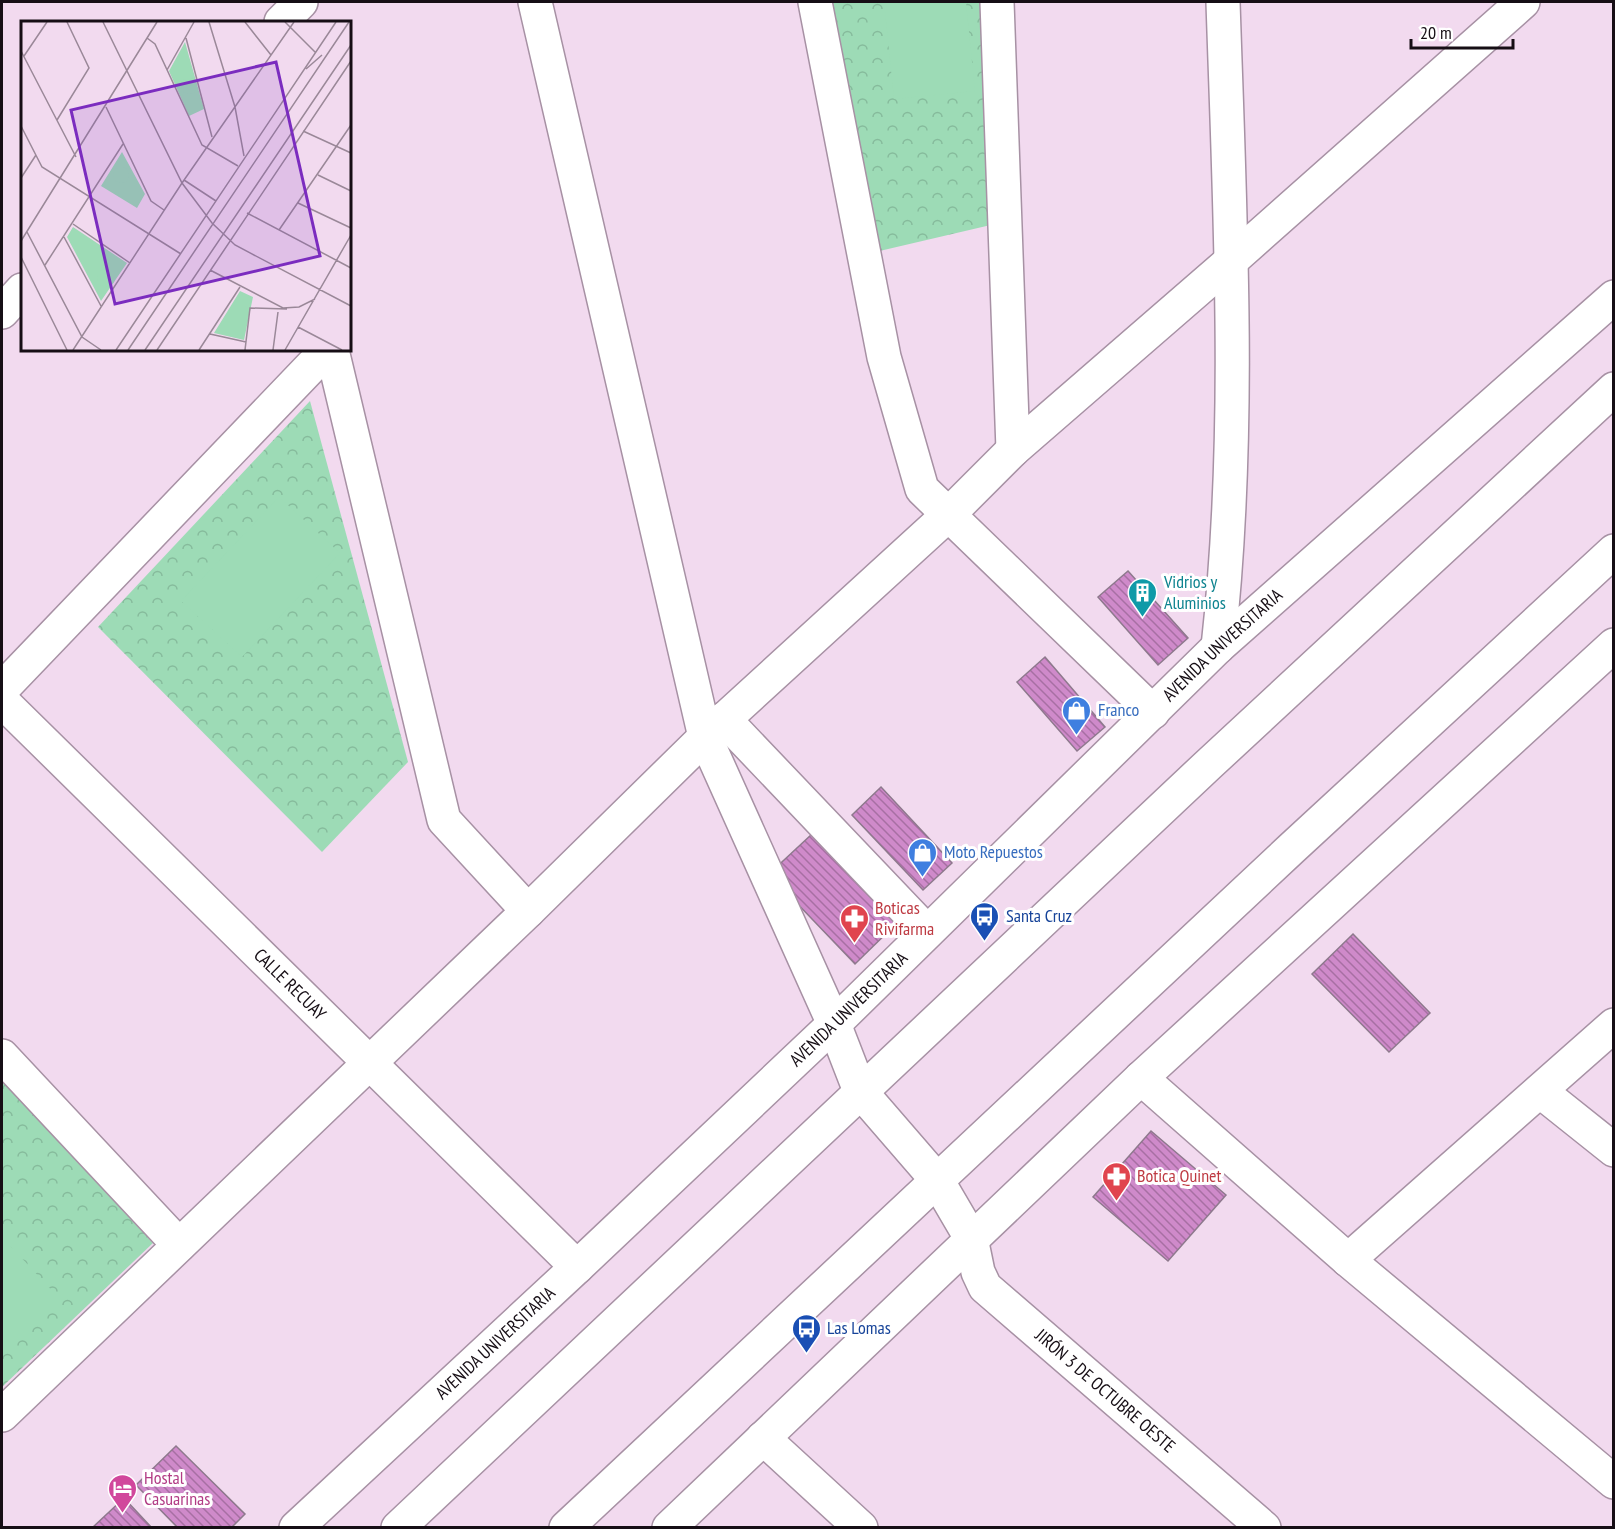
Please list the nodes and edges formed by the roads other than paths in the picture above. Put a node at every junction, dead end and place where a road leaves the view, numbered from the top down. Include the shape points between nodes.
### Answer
1 (301, 2) edge
2 (535, 2) edge
3 (815, 2) edge
4 (997, 2) edge
5 (1223, 2) edge
6 (1523, 2) edge
7 (282, 21) edge
8 (1232, 260) junction
9 (21, 291) edge
10 (1614, 297) edge
11 (2, 312) edge
12 (326, 351) edge
13 (332, 351) edge
14 (1614, 389) edge
15 (1013, 450) junction
16 (949, 514) junction
17 (1614, 551) edge
18 (1614, 645) edge
19 (1218, 647) junction
20 (2, 689) edge
21 (2, 701) edge
22 (1153, 712) junction
23 (714, 728) junction
24 (528, 911) junction
25 (927, 932) junction
26 (834, 1024) junction
27 (1614, 1025) edge
28 (2, 1056) edge
29 (369, 1064) junction
30 (1141, 1078) junction
31 (860, 1091) junction
32 (1540, 1091) junction
33 (1614, 1150) edge
34 (937, 1180) junction
35 (971, 1238) junction
36 (179, 1245) junction
37 (1348, 1260) junction
38 (577, 1267) junction
39 (2, 1415) edge
40 (763, 1438) junction
41 (1614, 1482) edge
42 (296, 1527) edge
43 (398, 1527) edge
44 (566, 1527) edge
45 (669, 1527) edge
46 (861, 1527) edge
47 (1264, 1527) edge

1 - 7 street
2 - 23 street, JIRÓN 3 DE OCTUBRE OESTE
3 - 16 street via 884,357 922,489
4 - 15 street
5 - 8 street
6 - 8 street
8 - 15 street
8 - 19 street via 1231,438 1226,576
9 - 11 street
10 - 19 street, AVENIDA UNIVERSITARIA
12 - 20 street
13 - 24 street via 444,820
14 - 31 street
15 - 16 street
16 - 22 street
16 - 23 street
17 - 34 street
18 - 30 street
19 - 22 street, AVENIDA UNIVERSITARIA
21 - 29 street, CALLE RECUAY
22 - 25 street, AVENIDA UNIVERSITARIA
23 - 24 street
23 - 25 street
23 - 26 street, JIRÓN 3 DE OCTUBRE OESTE
24 - 29 street
25 - 26 street, AVENIDA UNIVERSITARIA
26 - 31 street, JIRÓN 3 DE OCTUBRE OESTE
26 - 38 street, AVENIDA UNIVERSITARIA
27 - 32 street
28 - 36 street
29 - 36 street
29 - 38 street, CALLE RECUAY
30 - 35 street
30 - 37 street
31 - 34 street, JIRÓN 3 DE OCTUBRE OESTE
31 - 43 street
32 - 33 street
32 - 37 street
34 - 35 street, JIRÓN 3 DE OCTUBRE OESTE
34 - 44 street
35 - 40 street
35 - 47 street, JIRÓN 3 DE OCTUBRE OESTE via 985,1287
36 - 39 street
37 - 41 street
38 - 42 street, AVENIDA UNIVERSITARIA
40 - 45 street
40 - 46 street

